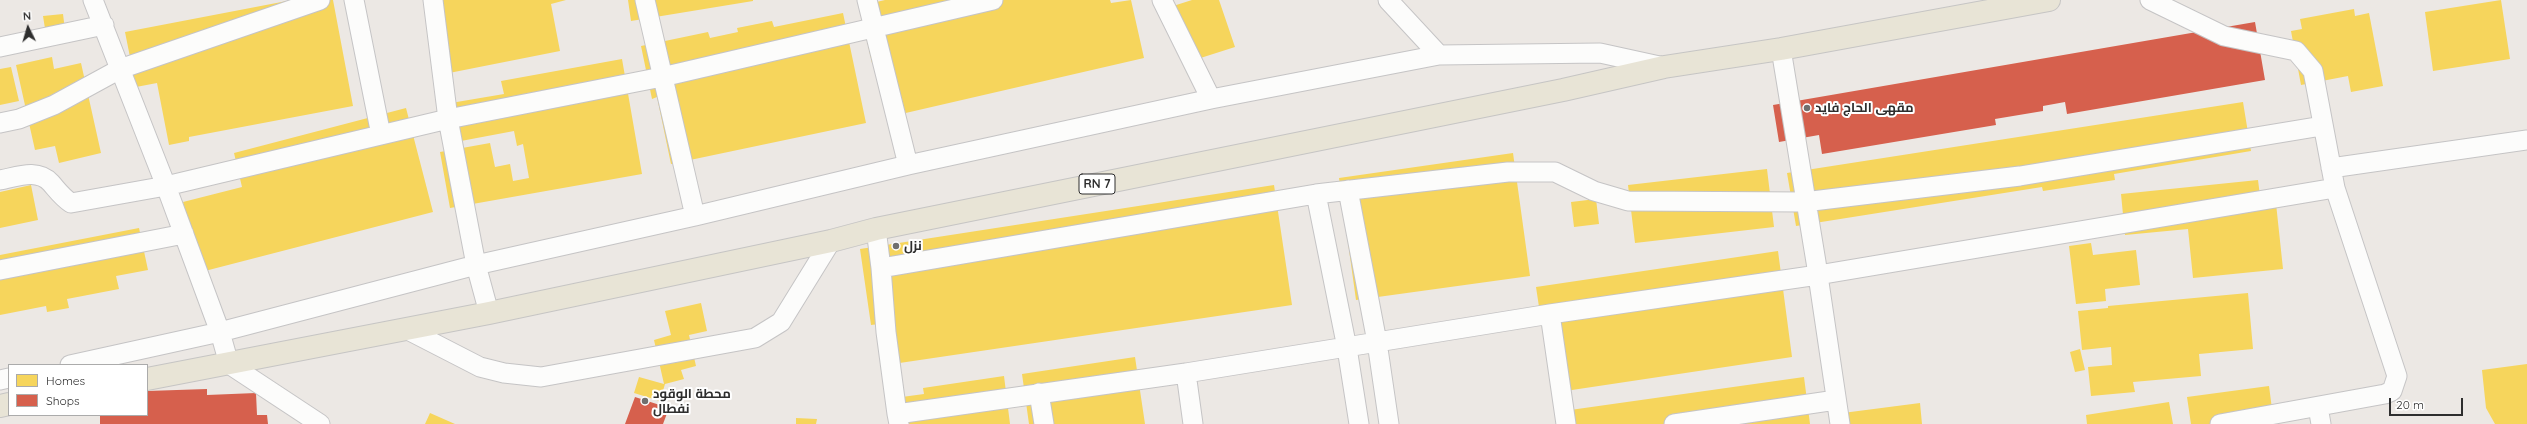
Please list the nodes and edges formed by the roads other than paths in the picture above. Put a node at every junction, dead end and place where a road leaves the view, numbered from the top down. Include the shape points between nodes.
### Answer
1 (93, 0) edge
2 (320, 0) edge
3 (354, 0) edge
4 (433, 0) edge
5 (645, 0) edge
6 (867, 0) edge
7 (993, 0) edge
8 (1162, 0) edge
9 (1388, 0) edge
10 (2049, 0) edge
11 (2150, 0) edge
12 (104, 25) junction
13 (873, 27) junction
14 (0, 47) edge
15 (1781, 49) junction
16 (1440, 55) junction
17 (1664, 67) junction
18 (120, 69) junction
19 (662, 77) junction
20 (1211, 98) junction
21 (448, 119) junction
22 (0, 123) edge
23 (2322, 126) junction
24 (381, 135) junction
25 (2527, 140) edge
26 (908, 166) junction
27 (2331, 168) junction
28 (0, 180) edge
29 (166, 186) junction
30 (2335, 188) junction
31 (1348, 190) junction
32 (1316, 194) junction
33 (1804, 202) junction
34 (695, 216) junction
35 (876, 229) junction
36 (184, 234) junction
37 (831, 242) junction
38 (476, 265) junction
39 (881, 268) junction
40 (0, 270) edge
41 (1818, 275) junction
42 (490, 313) junction
43 (1550, 314) junction
44 (406, 329) junction
45 (220, 332) junction
46 (1377, 342) junction
47 (1348, 348) junction
48 (75, 364) edge
49 (229, 364) junction
50 (1186, 373) junction
51 (148, 379) edge
52 (1039, 393) junction
53 (1836, 400) junction
54 (2320, 416) edge
55 (898, 419) edge
56 (320, 424) edge
57 (1044, 424) edge
58 (1193, 424) edge
59 (1359, 424) edge
60 (1389, 424) edge
61 (1566, 424) edge
62 (1674, 424) edge
63 (1840, 424) edge
64 (2220, 424) edge

1 - 12 street
2 - 18 street
3 - 24 street
4 - 21 street
5 - 19 street
6 - 13 street
7 - 13 street
8 - 20 street
9 - 16 street
10 - 15 main road, RN 7
11 - 23 street via 2224,36 2296,51 2313,70
12 - 14 street
12 - 18 street
13 - 19 street
13 - 26 street
15 - 17 main road, RN 7
15 - 33 street
16 - 17 street via 1600,53
16 - 20 street
17 - 35 main road, RN 7 via 1563,90
18 - 22 street via 54,105 19,119
18 - 29 street
19 - 21 street
19 - 34 street
20 - 26 street
21 - 24 street
21 - 38 street
23 - 27 street
23 - 33 street via 2020,176
24 - 29 street
25 - 27 street
26 - 34 street
27 - 30 street
28 - 29 street via 38,174 71,203
29 - 36 street
30 - 41 street
30 - 54 street via 2398,376 2392,391
31 - 32 street
31 - 33 street via 1524,170 1555,172 1594,191 1628,201
31 - 46 street
32 - 39 street
32 - 47 street
33 - 41 street
34 - 38 street
35 - 37 main road, RN 7
35 - 39 street
36 - 40 street
36 - 45 street
37 - 42 main road, RN 7
37 - 44 street via 781,322 755,338 541,377 504,373 480,367
38 - 42 street
38 - 45 street
39 - 55 street via 885,326
41 - 43 street
41 - 53 street
42 - 44 main road, RN 7
43 - 46 street
43 - 61 street
44 - 49 main road, RN 7
45 - 48 street
45 - 49 street
46 - 47 street
46 - 60 street
47 - 50 street
47 - 59 street
49 - 51 main road, RN 7
49 - 56 street
50 - 52 street
50 - 58 street
52 - 55 street
52 - 57 street
53 - 62 street
53 - 63 street
54 - 64 street

